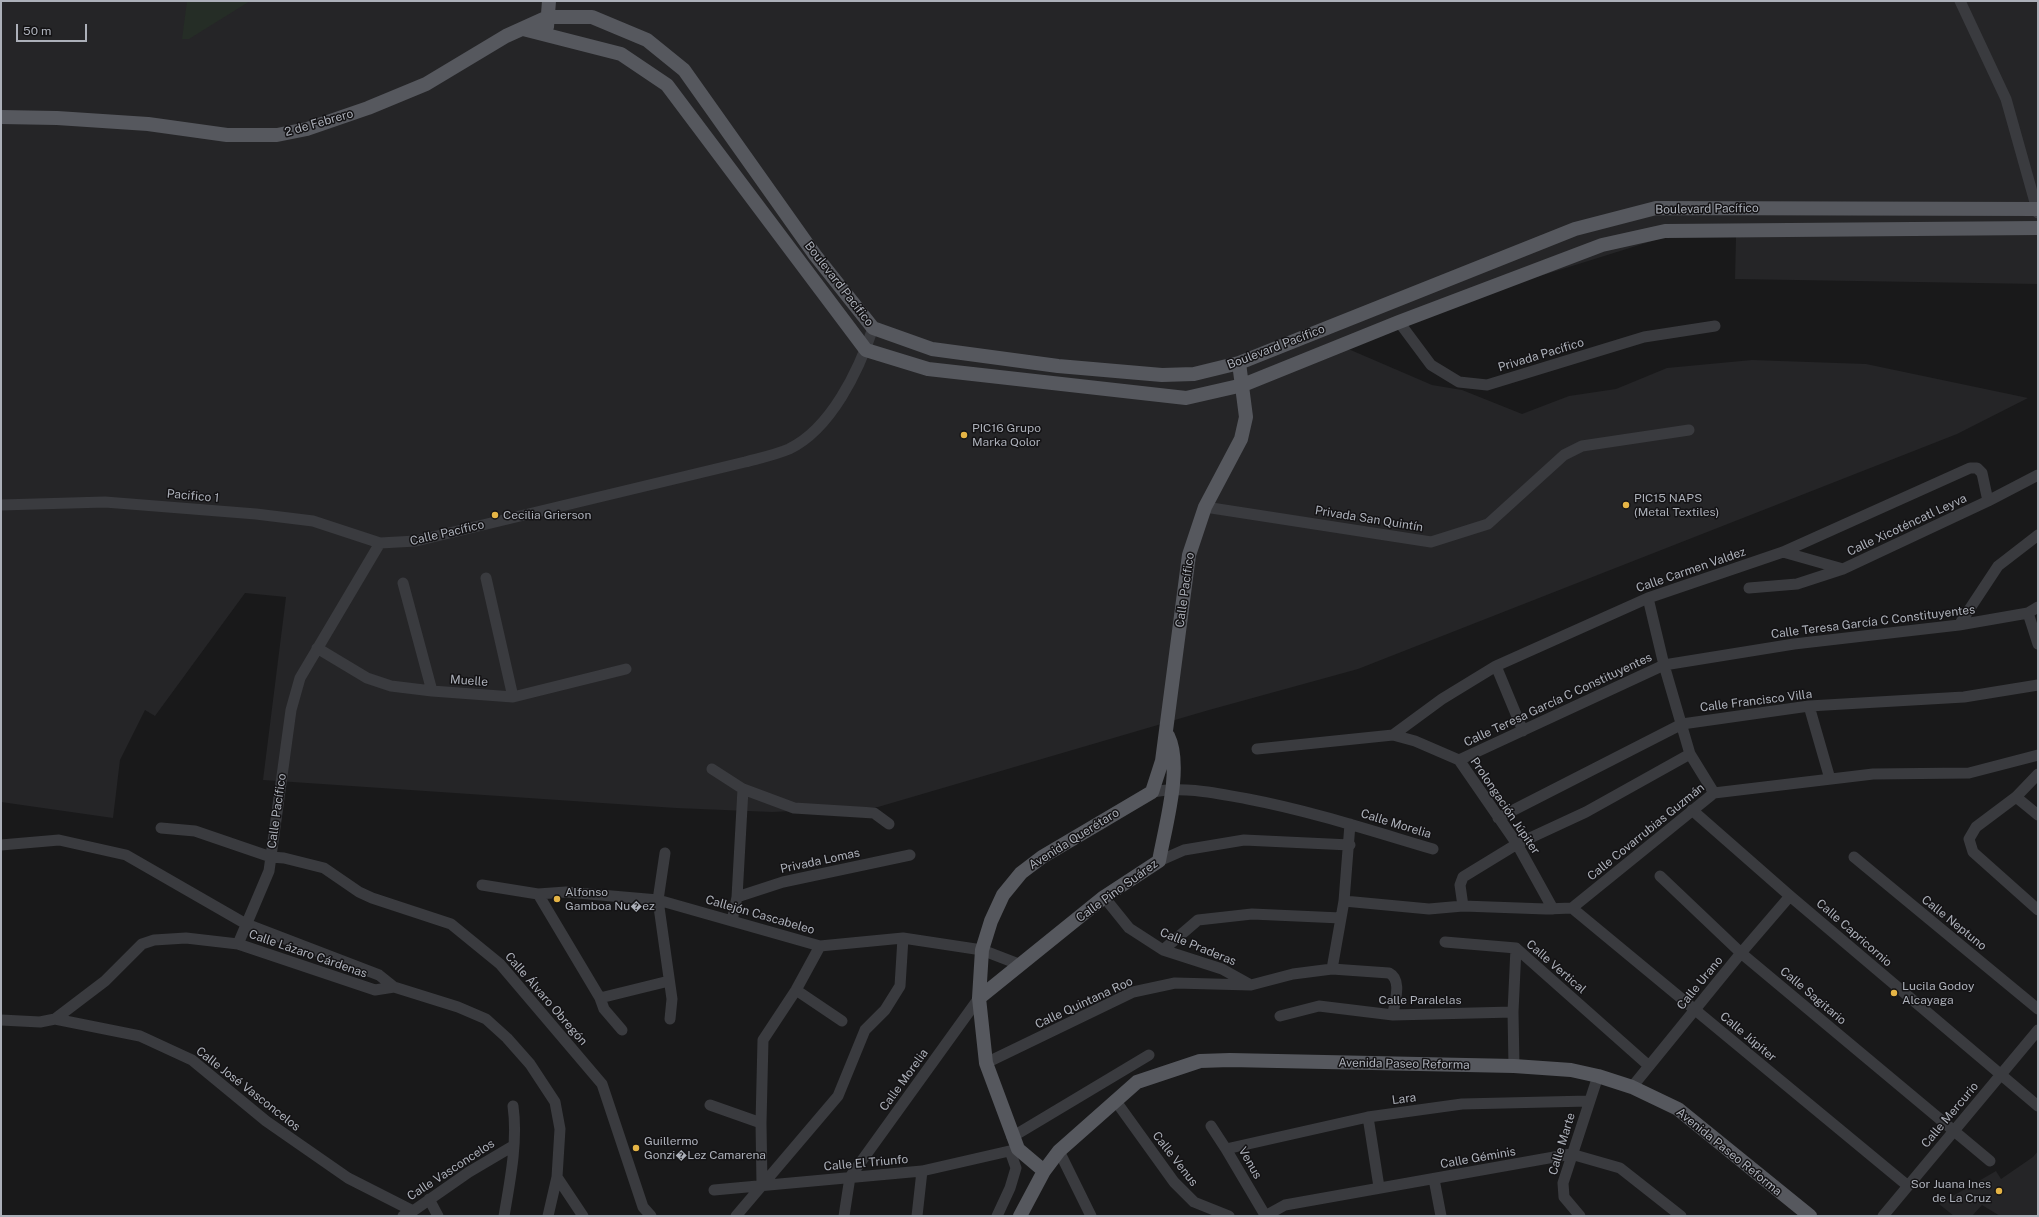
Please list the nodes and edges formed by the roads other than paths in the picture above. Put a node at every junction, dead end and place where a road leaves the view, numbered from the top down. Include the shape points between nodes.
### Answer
1 (549, 1) edge
2 (1960, 1) edge
3 (548, 17) junction
4 (523, 29) junction
5 (546, 35) junction
6 (1, 117) edge
7 (2038, 209) edge
8 (2038, 213) edge
9 (2038, 228) edge
10 (1399, 322) junction
11 (1715, 326) dead end
12 (873, 328) junction
13 (866, 350) junction
14 (1239, 363) junction
15 (1243, 385) junction
16 (1688, 430) dead end
17 (2038, 475) edge
18 (1988, 501) junction
19 (1, 505) edge
20 (1205, 507) junction
21 (2038, 535) edge
22 (380, 543) junction
23 (1783, 552) junction
24 (1843, 569) junction
25 (486, 578) dead end
26 (403, 583) dead end
27 (1749, 588) dead end
28 (1648, 598) junction
29 (2033, 610) edge
30 (1959, 625) junction
31 (2038, 644) edge
32 (317, 648) junction
33 (1664, 665) junction
34 (1496, 666) junction
35 (626, 668) dead end
36 (2038, 685) edge
37 (432, 691) junction
38 (513, 697) junction
39 (1809, 706) junction
40 (1682, 724) junction
41 (1523, 731) junction
42 (1166, 734) junction
43 (1393, 735) junction
44 (1257, 749) dead end
45 (1690, 754) junction
46 (2038, 755) edge
47 (1459, 760) junction
48 (712, 768) dead end
49 (2038, 774) edge
50 (1830, 779) junction
51 (1172, 788) junction
52 (743, 789) junction
53 (1152, 792) junction
54 (1714, 793) junction
55 (2016, 797) junction
56 (1692, 810) junction
57 (2038, 816) edge
58 (1498, 818) junction
59 (889, 824) dead end
60 (1350, 824) junction
61 (161, 828) dead end
62 (1517, 844) junction
63 (1, 845) edge
64 (1350, 845) junction
65 (1433, 849) dead end
66 (665, 853) dead end
67 (910, 855) dead end
68 (271, 857) junction
69 (1854, 857) dead end
70 (1159, 860) junction
71 (1660, 876) dead end
72 (482, 885) dead end
73 (538, 894) junction
74 (1790, 896) junction
75 (738, 897) junction
76 (1104, 897) junction
77 (658, 900) junction
78 (1344, 901) junction
79 (1462, 906) junction
80 (1572, 908) junction
81 (1553, 909) junction
82 (2038, 910) edge
83 (1341, 918) junction
84 (732, 921) junction
85 (246, 924) junction
86 (903, 938) junction
87 (1445, 942) dead end
88 (238, 944) junction
89 (820, 946) junction
90 (1516, 948) junction
91 (982, 950) junction
92 (1163, 950) junction
93 (1741, 953) junction
94 (1021, 965) junction
95 (1332, 969) junction
96 (669, 981) junction
97 (1251, 985) junction
98 (394, 987) junction
99 (796, 990) junction
100 (600, 998) junction
101 (979, 998) junction
102 (2038, 1009) edge
103 (1695, 1010) junction
104 (1513, 1012) junction
105 (1393, 1015) junction
106 (1280, 1016) dead end
107 (55, 1019) junction
108 (670, 1019) dead end
109 (1, 1020) edge
110 (842, 1021) dead end
111 (622, 1030) dead end
112 (2038, 1030) edge
113 (1149, 1055) dead end
114 (986, 1063) junction
115 (1514, 1066) junction
116 (1649, 1066) junction
117 (1598, 1076) junction
118 (2000, 1076) junction
119 (1632, 1087) junction
120 (1115, 1100) junction
121 (1589, 1101) junction
122 (710, 1105) dead end
123 (513, 1106) dead end
124 (2038, 1106) edge
125 (1368, 1117) junction
126 (761, 1123) junction
127 (1211, 1126) dead end
128 (1954, 1131) junction
129 (513, 1146) junction
130 (1013, 1146) junction
131 (1226, 1149) junction
132 (1059, 1150) junction
133 (1571, 1154) junction
134 (1990, 1161) dead end
135 (922, 1171) junction
136 (1044, 1171) junction
137 (557, 1177) junction
138 (850, 1177) junction
139 (1434, 1179) junction
140 (762, 1185) junction
141 (1908, 1186) junction
142 (1379, 1187) junction
143 (714, 1190) dead end
144 (430, 1199) junction
145 (413, 1211) junction
146 (740, 1214) edge
147 (403, 1216) edge
148 (438, 1216) edge
149 (504, 1216) edge
150 (548, 1216) edge
151 (583, 1216) edge
152 (651, 1216) edge
153 (844, 1216) edge
154 (917, 1216) edge
155 (997, 1216) edge
156 (1020, 1216) edge
157 (1091, 1216) edge
158 (1229, 1216) edge
159 (1265, 1216) edge
160 (1441, 1216) edge
161 (1580, 1216) edge
162 (1681, 1216) edge
163 (1810, 1216) edge
164 (1883, 1216) edge

1 - 3 main road
2 - 7 street via 2006,99
3 - 4 main road, 2 de Febrero
3 - 5 main road
3 - 12 main road, Boulevard Pacífico via 592,17 647,40 684,70 815,255
4 - 5 main road
4 - 6 main road, 2 de Febrero via 485,48 426,84 314,127 277,135 227,135 148,124
5 - 13 main road, Boulevard Pacífico via 621,54 667,85
7 - 8 street
7 - 14 main road, Boulevard Pacífico via 1656,208 1575,229
9 - 10 main road, Boulevard Pacífico via 1666,231 1602,245
10 - 11 street, Privada Pacífico via 1431,365 1459,382 1487,385 1644,337
10 - 15 main road, Boulevard Pacífico
12 - 13 street, Calle Pacífico
12 - 14 main road, Boulevard Pacífico via 932,349 1066,366 1162,375 1194,374
13 - 15 main road, Boulevard Pacífico via 928,369 1158,396 1186,398
13 - 22 street, Calle Pacífico via 841,399 820,424 804,439 780,452 444,535 416,541
14 - 15 main road, Calle Pacífico
15 - 20 main road, Calle Pacífico via 1246,417 1241,439
16 - 20 street, Privada San Quintín via 1582,446 1564,455 1488,524 1431,542
17 - 18 street, Calle Xicoténcatl Leyva
18 - 23 street, Calle Carmen Valdez via 1982,473 1977,468 1970,468
18 - 24 street, Calle Xicoténcatl Leyva
19 - 22 street, Pacifico 1 via 105,502 256,514 313,521
20 - 42 main road, Calle Pacífico via 1189,555
21 - 30 street via 1998,566
22 - 32 street, Calle Pacífico
23 - 24 street, Calle Xicoténcatl Leyva
23 - 28 street, Calle Carmen Valdez
24 - 27 street via 1798,584
25 - 38 street
26 - 37 street
28 - 33 street
28 - 34 street, Calle Carmen Valdez
29 - 30 street, Calle Teresa García C Constituyentes
29 - 31 street
30 - 33 street, Calle Teresa García C Constituyentes via 1794,644
32 - 37 street, Muelle via 367,678 391,686
32 - 68 street, Calle Pacífico via 300,678 291,710
33 - 40 street
33 - 41 street, Calle Teresa García C Constituyentes
34 - 41 street
34 - 43 street, Calle Carmen Valdez via 1442,699
35 - 38 street, Muelle
36 - 39 street, Calle Francisco Villa via 1964,697
37 - 38 street, Muelle
39 - 40 street, Calle Francisco Villa
39 - 50 street
40 - 45 street
40 - 58 street, Calle Francisco Villa
41 - 47 street, Calle Teresa García C Constituyentes
42 - 51 main road, Calle Pacífico via 1173,746
42 - 53 main road, Calle Pacífico via 1162,761
43 - 44 street, Calle Teresa García C Constituyentes
43 - 47 street, Calle Teresa García C Constituyentes via 1415,741
45 - 54 street
45 - 62 street via 1586,812
46 - 50 street, Calle Covarrubias Guzmán via 1969,773 1873,774
47 - 58 street, Prolongación Júpiter
48 - 52 street
49 - 55 street
50 - 54 street, Calle Covarrubias Guzmán
51 - 53 street, Avenida Querétaro
51 - 60 street, Avenida Querétaro via 1204,790
51 - 70 main road, Calle Pacífico
52 - 59 street via 794,808 874,812
52 - 75 street
53 - 91 main road, Avenida Querétaro via 1042,857 1020,873 1004,895 991,922
54 - 56 street, Calle Covarrubias Guzmán
55 - 57 street
55 - 82 street via 1976,826 1968,839 1973,852
56 - 74 street, Calle Capricornio
56 - 80 street, Calle Covarrubias Guzmán
58 - 62 street, Prolongación Júpiter
60 - 64 street
60 - 65 street, Calle Morelia
61 - 68 street, Calle Álvaro Obregón via 195,831
62 - 79 street via 1463,877 1460,885
62 - 81 street, Prolongación Júpiter
63 - 85 street, Calle Lázaro Cárdenas via 59,840 126,855
64 - 70 street, Calle Pino Suárez via 1244,840 1184,850
64 - 78 street
66 - 77 street
67 - 75 street, Privada Lomas via 784,882
68 - 85 street, Calle Pacífico via 269,871
68 - 152 street, Calle Álvaro Obregón via 324,868 372,898 451,924 500,964 602,1084 643,1207
69 - 102 street, Calle Neptuno
70 - 76 main road, Calle Pino Suárez
71 - 93 street, Calle Sagitario
72 - 73 street, Callejón Cascabeleo
73 - 77 street, Callejón Cascabeleo via 566,892
73 - 100 street
74 - 93 street, Calle Urano
74 - 118 street, Calle Capricornio
75 - 84 street
76 - 92 street, Calle Praderas via 1129,928
76 - 94 main road, Calle Pino Suárez
77 - 84 street, Callejón Cascabeleo
77 - 96 street
78 - 79 street via 1429,909
78 - 83 street
79 - 81 street
80 - 81 street
80 - 103 street, Calle Júpiter
83 - 92 street via 1252,914 1198,920
83 - 95 street
84 - 89 street, Callejón Cascabeleo
85 - 88 street
85 - 98 street, Calle Lázaro Cárdenas via 379,975
86 - 89 street, Callejón Cascabeleo
86 - 91 street, Callejón Cascabeleo
86 - 140 street via 900,986 885,1010 866,1030 838,1096
87 - 90 street
88 - 98 street, Calle Lázaro Cárdenas via 375,990
88 - 107 street, Calle José Vasconcelos via 186,938 142,944 105,981
89 - 99 street
90 - 104 street, Calle Vertical
90 - 116 street, Calle Vertical
91 - 94 street, Callejón Cascabeleo
91 - 101 main road, Avenida Querétaro
92 - 97 street, Calle Praderas via 1222,969
93 - 103 street, Calle Urano
93 - 128 street, Calle Sagitario
94 - 101 main road, Calle Pino Suárez
95 - 97 street, Calle Quintana Roo via 1292,974
95 - 105 street, Calle Quintana Roo via 1390,973 1394,976 1397,982
96 - 100 street
96 - 108 street via 672,999
97 - 114 street, Calle Quintana Roo via 1175,983 1133,992
98 - 137 street, Calle Lázaro Cárdenas via 458,1007 486,1019 530,1064 555,1102 560,1129
99 - 110 street
99 - 126 street via 763,1040
100 - 111 street via 604,1009
101 - 114 main road, Avenida Querétaro
101 - 138 street, Calle Morelia
103 - 116 street, Calle Urano
103 - 141 street, Calle Júpiter
104 - 105 street, Calle Paralelas
104 - 115 street, Calle Vertical
105 - 106 street, Calle Paralelas via 1319,1006
107 - 109 street, Calle José Vasconcelos via 40,1022
107 - 145 street, Calle José Vasconcelos via 140,1036 192,1060 266,1121 348,1178
112 - 118 street, Calle Mercurio
113 - 130 street, Calle El Triunfo
114 - 130 main road, Avenida Querétaro
115 - 117 main road, Avenida Paseo Reforma via 1571,1070
115 - 120 main road, Avenida Paseo Reforma via 1200,1061 1137,1082
116 - 119 street, Calle Urano
117 - 119 main road, Avenida Paseo Reforma
117 - 121 street, Calle Marte
118 - 124 street, Calle Capricornio
118 - 128 street, Calle Mercurio
119 - 163 main road, Avenida Paseo Reforma via 1678,1109
120 - 132 main road, Avenida Paseo Reforma
120 - 158 street, Calle Venus via 1174,1182 1194,1202
121 - 125 street, Lara via 1462,1104
121 - 133 street, Calle Marte
122 - 126 street
123 - 129 street via 516,1126
125 - 131 street, Lara
125 - 142 street
126 - 140 street
127 - 131 street, Venus
128 - 134 street, Calle Sagitario
128 - 141 street, Calle Mercurio
129 - 144 street, Calle Vasconcelos
129 - 149 street
130 - 135 street, Calle El Triunfo
130 - 136 main road
130 - 155 street via 1016,1168
131 - 159 street, Venus
132 - 136 main road, Avenida Paseo Reforma
132 - 157 street
133 - 139 street, Calle Géminis
133 - 161 street, Calle Marte via 1563,1183 1564,1197
133 - 162 street, Calle Géminis via 1620,1168
135 - 138 street, Calle El Triunfo
135 - 154 street
136 - 156 main road, Avenida Paseo Reforma
137 - 150 street, Calle Lázaro Cárdenas
137 - 151 street
138 - 140 street, Calle El Triunfo
138 - 153 street
139 - 142 street, Calle Géminis
139 - 160 street
140 - 143 street, Calle El Triunfo
140 - 146 street
141 - 164 street, Calle Mercurio
142 - 159 street, Calle Géminis via 1284,1205
144 - 145 street, Calle Vasconcelos
144 - 148 street
145 - 147 street, Calle Vasconcelos

